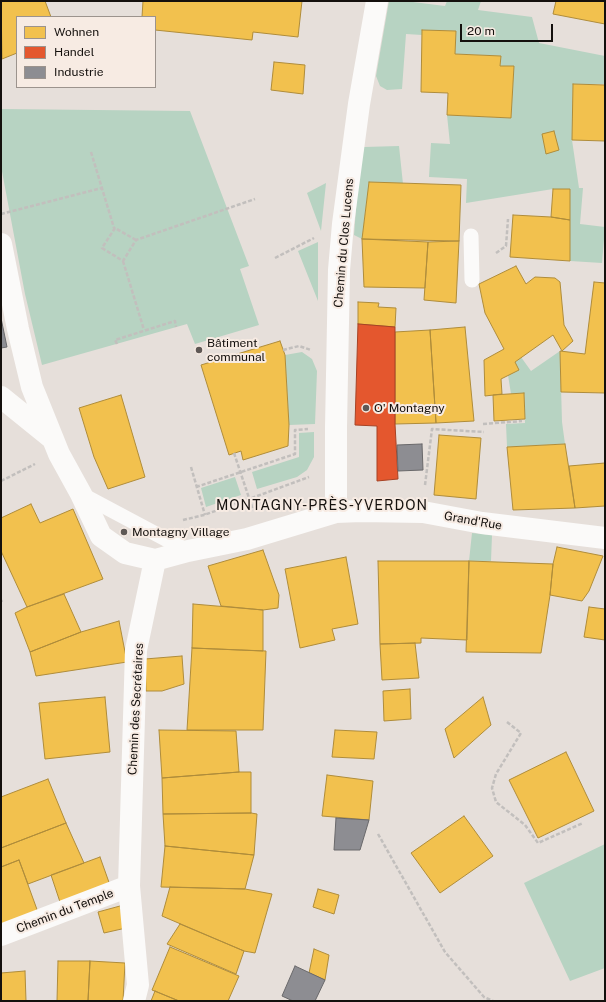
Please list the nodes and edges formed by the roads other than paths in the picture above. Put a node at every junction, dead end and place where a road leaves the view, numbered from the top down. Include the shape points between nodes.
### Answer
1 (377, 1) edge
2 (471, 236) dead end
3 (1, 244) edge
4 (472, 280) dead end
5 (1, 397) edge
6 (57, 448) junction
7 (81, 494) junction
8 (336, 512) junction
9 (605, 538) edge
10 (188, 551) junction
11 (155, 560) junction
12 (129, 886) junction
13 (1, 935) edge
14 (134, 1001) edge

1 - 8 street, Chemin du Clos Lucens via 359,104 339,270
2 - 4 lane
3 - 6 street via 32,387
5 - 6 street
6 - 7 street
7 - 10 lane
7 - 11 street via 101,536 125,553
8 - 9 street, Grand'Rue via 423,512 482,524
8 - 10 street, Grand'Rue via 261,535
10 - 11 street, Grand'Rue
11 - 12 street, Chemin des Secrétaires via 136,650
12 - 13 street, Chemin du Temple
12 - 14 street, Chemin des Secrétaires via 138,985

